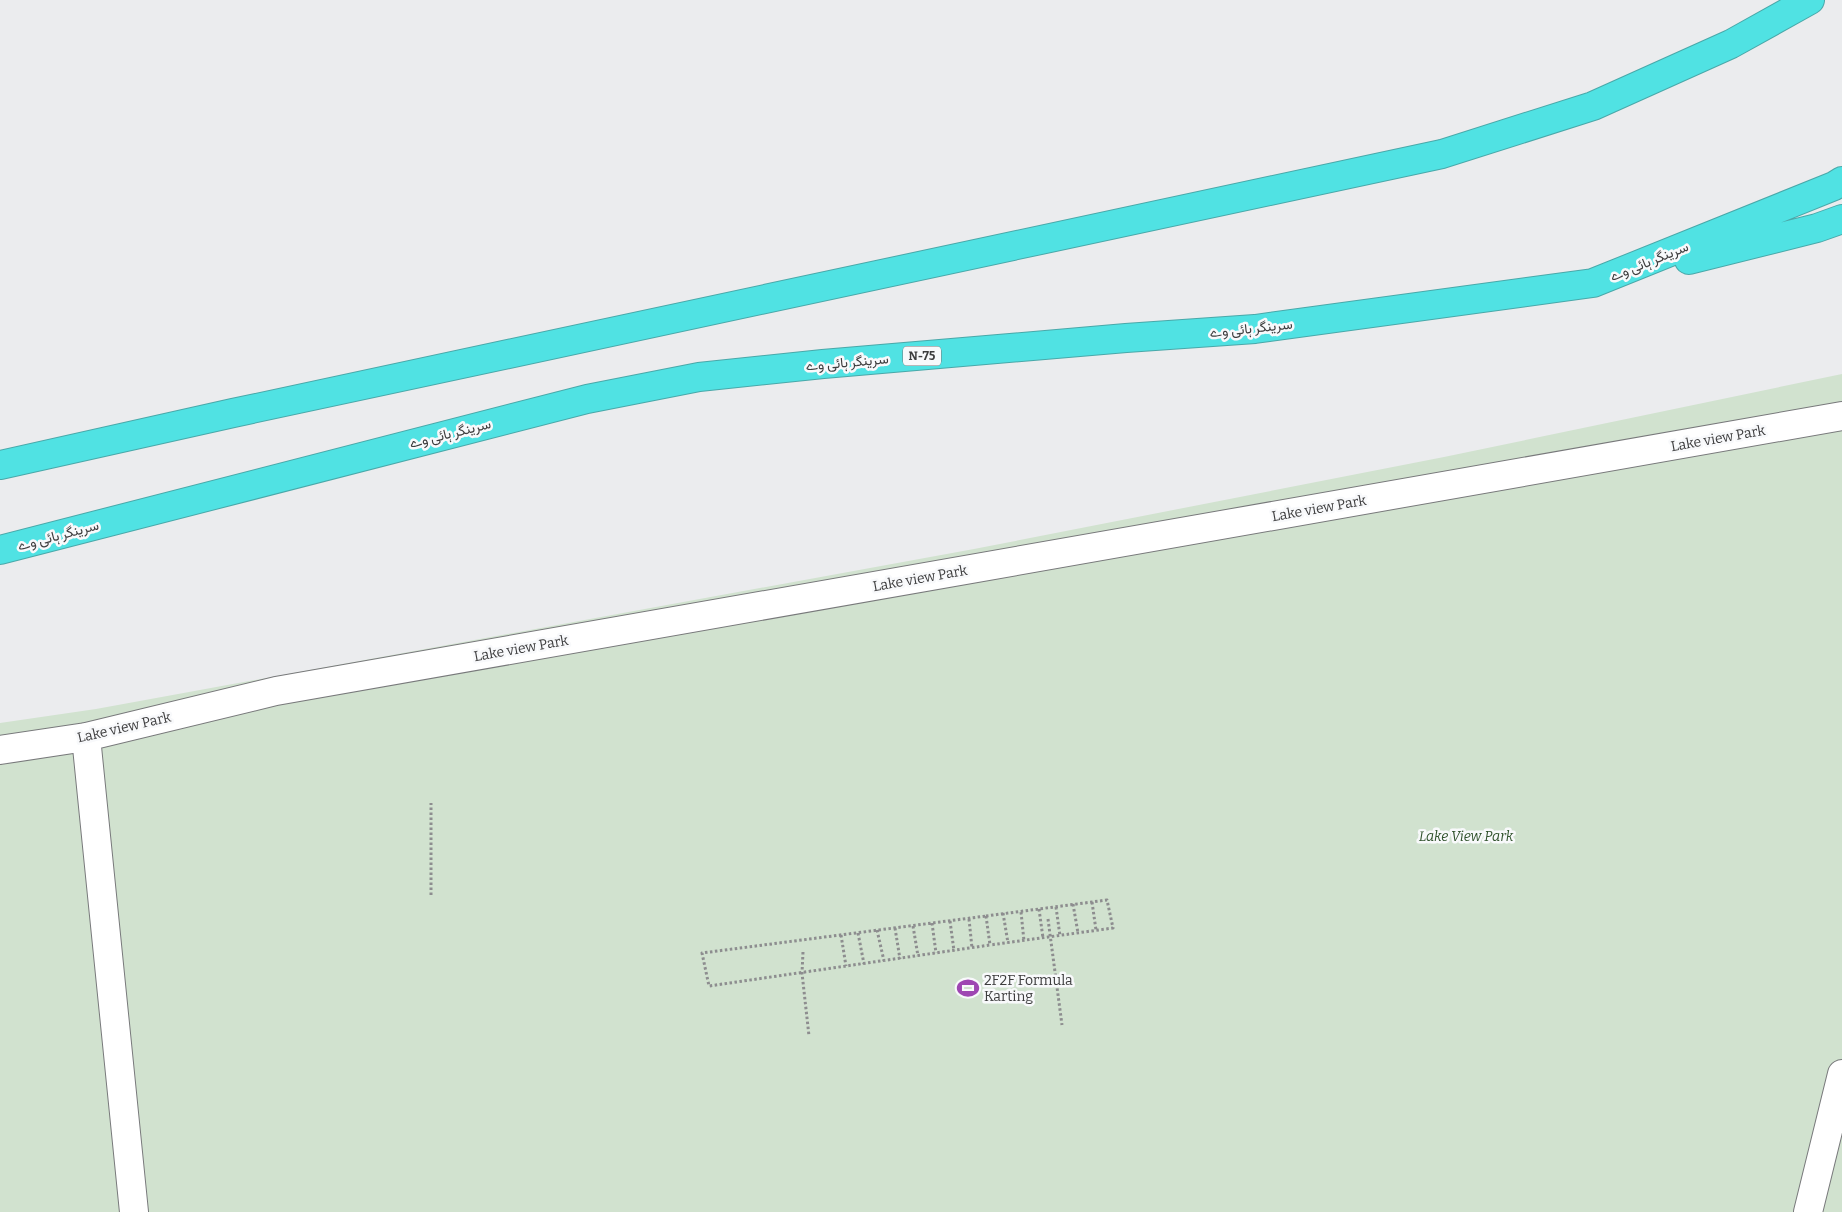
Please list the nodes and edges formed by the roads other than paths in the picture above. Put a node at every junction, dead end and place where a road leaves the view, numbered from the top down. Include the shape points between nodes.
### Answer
1 (1810, 0) edge
2 (1842, 181) edge
3 (1842, 219) edge
4 (1593, 283) junction
5 (1842, 416) edge
6 (0, 465) edge
7 (0, 550) edge
8 (86, 737) junction
9 (0, 750) edge
10 (1842, 1074) edge
11 (134, 1212) edge
12 (1808, 1212) edge

1 - 6 highway via 1731,44 1593,106 1442,154
2 - 4 highway, سرینگر ہائی وے / N-75
3 - 4 highway
4 - 7 highway, سرینگر ہائی وے / N-75 via 1255,329 699,377 586,399
5 - 8 street, Lake view Park via 276,691
8 - 9 street, Lake view Park
8 - 11 street
10 - 12 street

